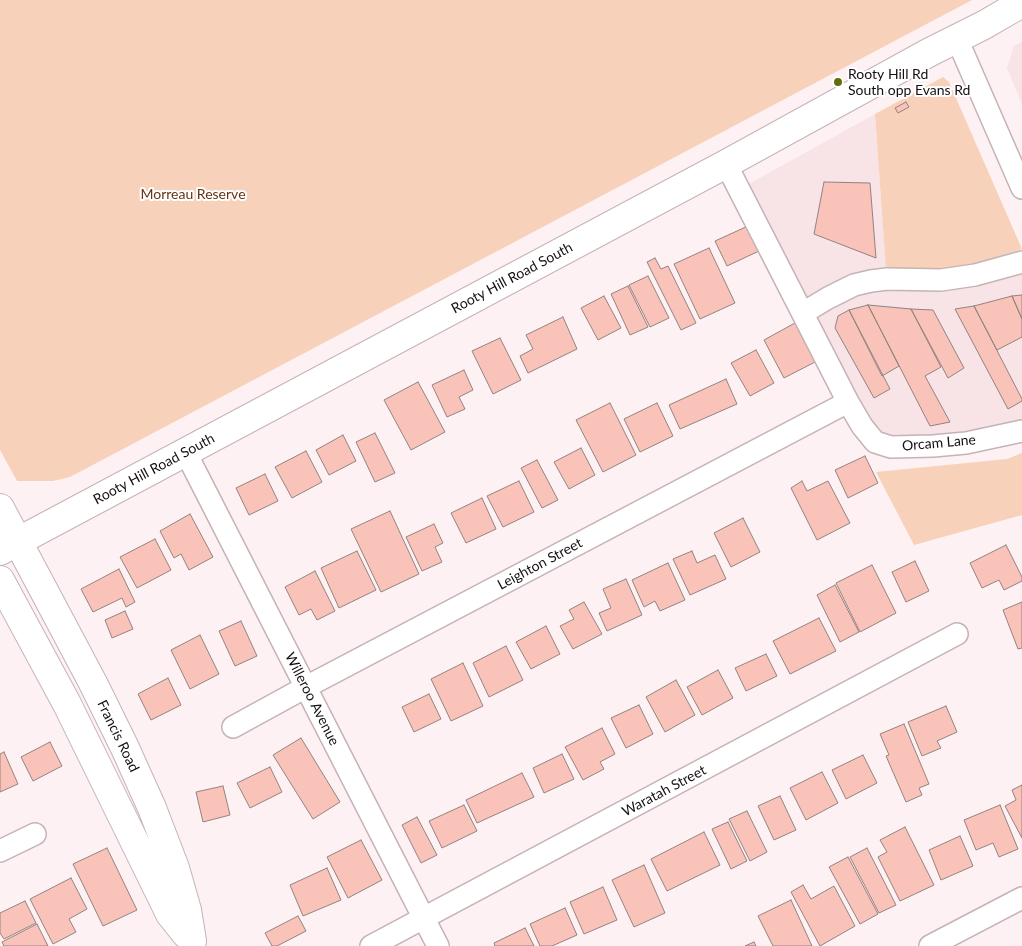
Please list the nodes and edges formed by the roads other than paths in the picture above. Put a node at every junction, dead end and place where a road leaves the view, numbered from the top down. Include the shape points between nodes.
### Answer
1 (1022, 3) edge
2 (957, 39) junction
3 (726, 164) junction
4 (1022, 188) edge
5 (1022, 262) edge
6 (803, 313) junction
7 (848, 402) junction
8 (1022, 431) edge
9 (186, 452) junction
10 (0, 508) edge
11 (9, 546) edge
12 (0, 580) edge
13 (957, 634) dead end
14 (306, 688) junction
15 (233, 727) dead end
16 (34, 834) dead end
17 (0, 851) edge
18 (1022, 898) edge
19 (424, 919) junction
20 (193, 944) edge
21 (371, 946) edge
22 (438, 946) edge
23 (930, 946) edge

1 - 2 main road, Rooty Hill Road South
2 - 3 main road, Rooty Hill Road South
2 - 4 street
3 - 6 street, Orcam Lane
3 - 9 main road, Rooty Hill Road South
5 - 6 street via 941,280 871,281 854,285
6 - 7 street, Orcam Lane
7 - 8 street, Orcam Lane via 875,442 891,446 966,443
7 - 14 street, Leighton Street
9 - 11 main road, Rooty Hill Road South
9 - 14 street, Willeroo Avenue
10 - 11 main road, Francis Road
11 - 20 main road, Francis Road via 97,692 125,748 175,868
12 - 20 main road, Francis Road via 67,704 170,914
13 - 19 street, Waratah Street
14 - 15 street, Leighton Street
14 - 19 street, Willeroo Avenue
16 - 17 street
18 - 23 street
19 - 21 street, Waratah Street
19 - 22 street, Willeroo Avenue

